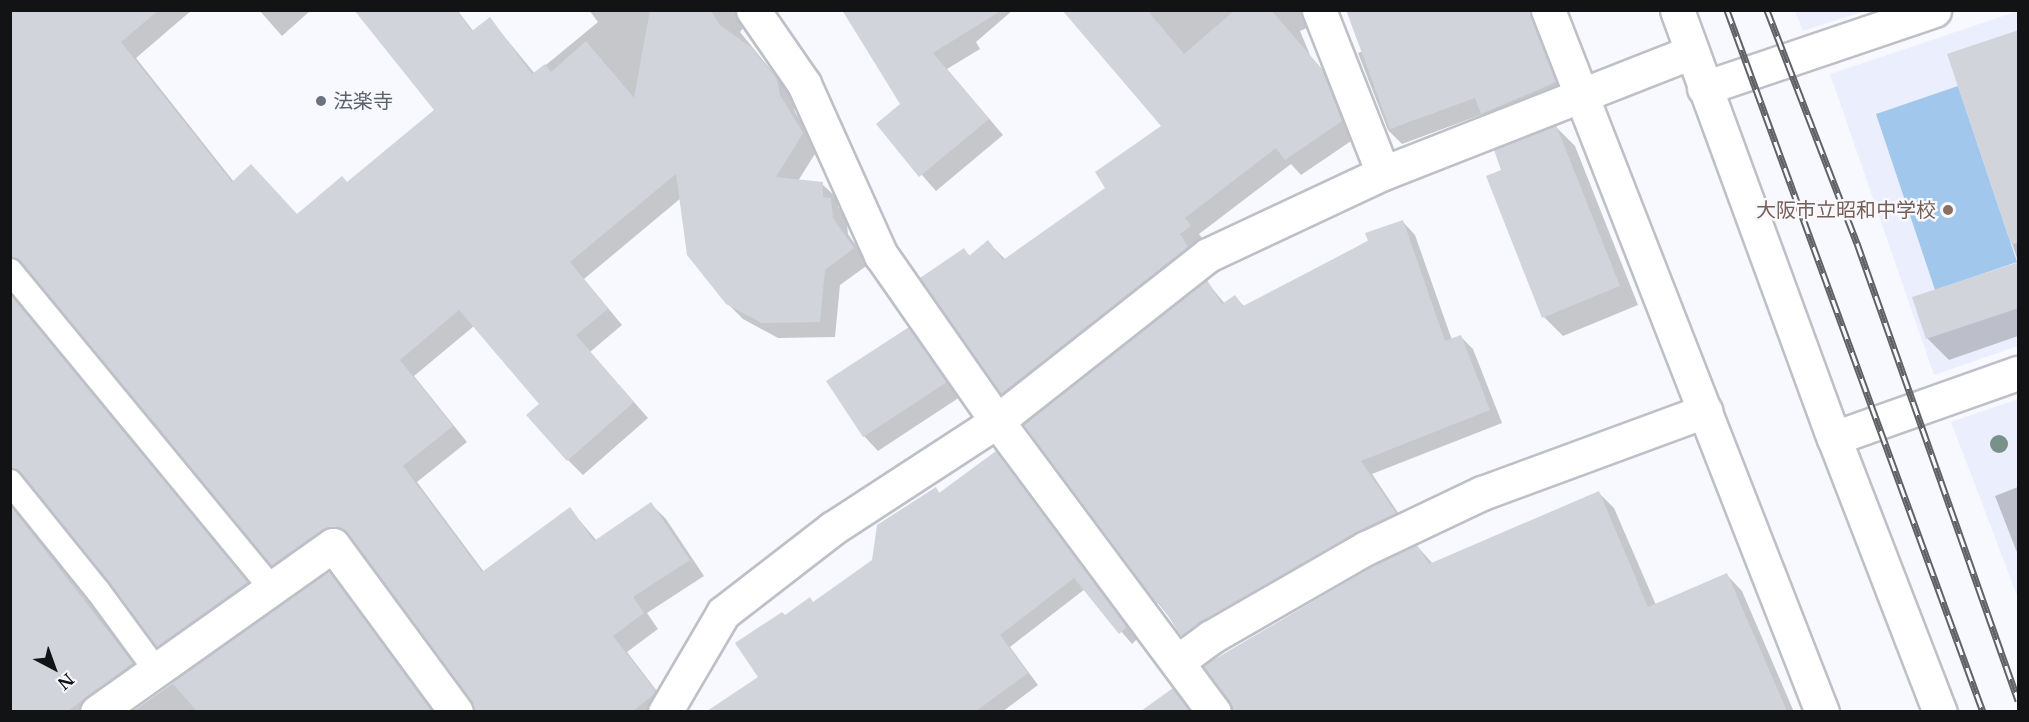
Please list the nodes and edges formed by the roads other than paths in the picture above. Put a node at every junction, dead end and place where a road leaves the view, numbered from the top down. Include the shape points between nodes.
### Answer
1 (753, 10) edge
2 (1319, 10) edge
3 (1548, 10) edge
4 (1677, 10) edge
5 (1934, 10) edge
6 (1692, 52) junction
7 (1704, 88) junction
8 (1584, 96) junction
9 (1383, 173) junction
10 (10, 271) edge
11 (2019, 373) edge
12 (1705, 411) junction
13 (997, 421) junction
14 (1834, 438) junction
15 (10, 482) edge
16 (272, 589) junction
17 (1177, 662) junction
18 (156, 670) junction
19 (97, 711) edge
20 (456, 711) edge
21 (665, 711) edge
22 (1214, 711) edge
23 (1822, 711) edge
24 (1940, 711) edge

1 - 13 street via 804,84 881,255
2 - 9 street
3 - 8 street
4 - 6 street
5 - 7 street
6 - 7 street
6 - 8 street
7 - 14 street
8 - 9 street
8 - 12 street
9 - 13 street via 1208,255
10 - 16 lane
11 - 14 street
12 - 17 street via 1482,493 1366,548 1211,637
12 - 23 street
13 - 17 street
13 - 21 street via 833,528 723,613
14 - 24 street
15 - 18 lane
16 - 18 street
16 - 20 street via 333,545
17 - 22 street
18 - 19 street

